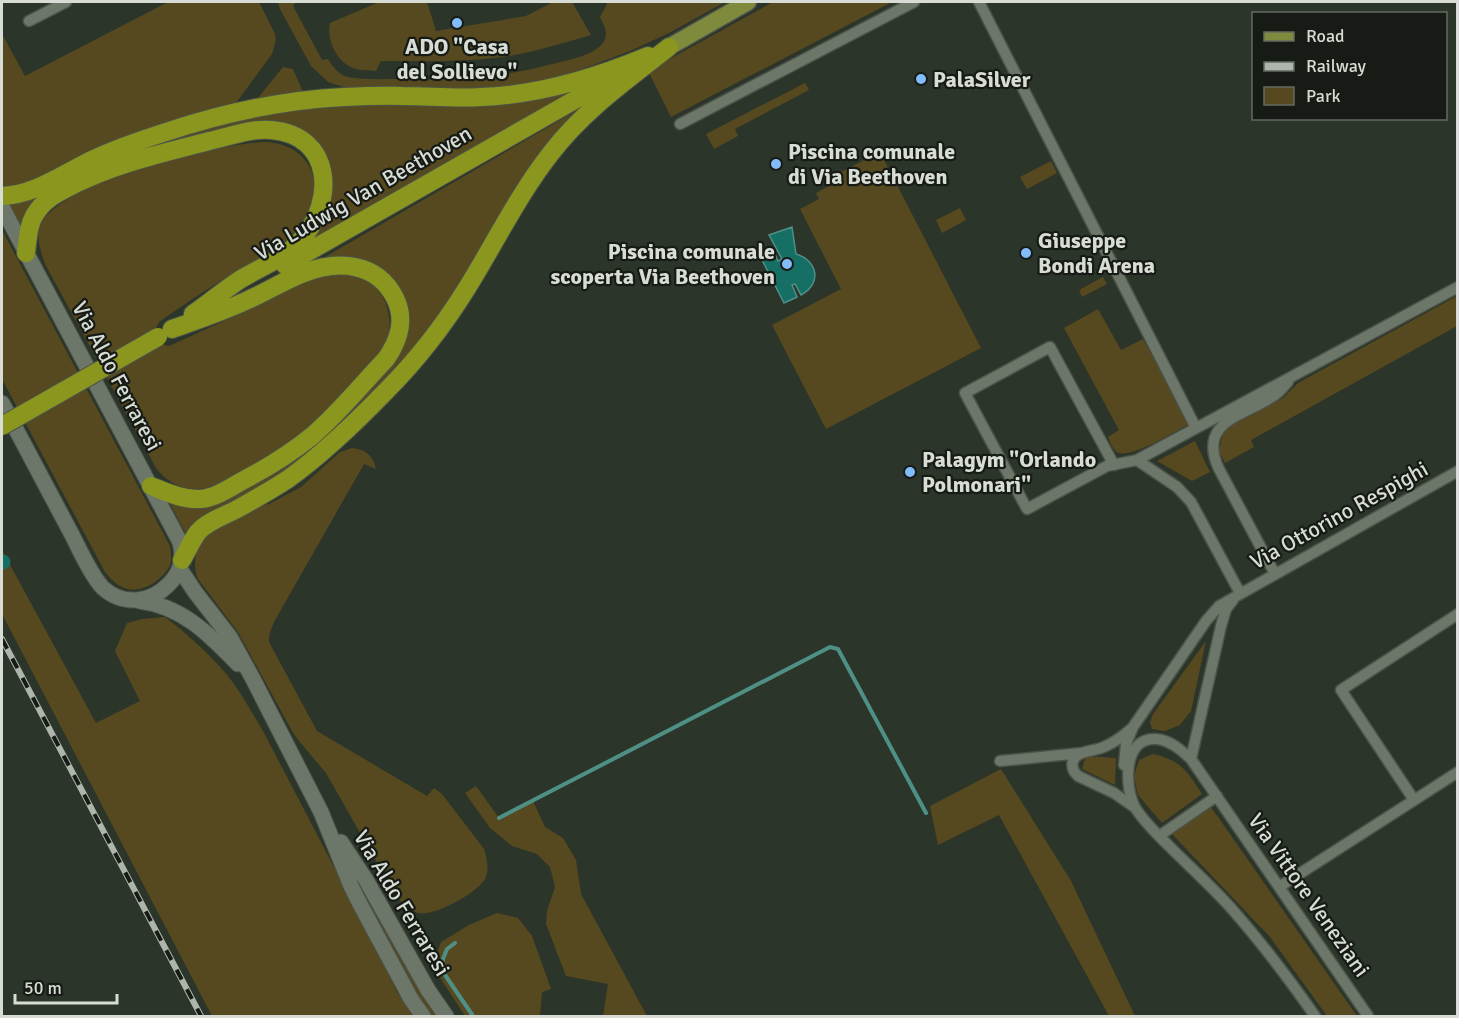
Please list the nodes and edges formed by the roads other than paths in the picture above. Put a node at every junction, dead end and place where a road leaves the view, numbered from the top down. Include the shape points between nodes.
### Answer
1 (66, 2) edge
2 (748, 2) edge
3 (914, 2) edge
4 (979, 2) edge
5 (29, 21) dead end
6 (669, 47) junction
7 (680, 124) dead end
8 (2, 196) edge
9 (2, 207) edge
10 (26, 253) junction
11 (1458, 287) edge
12 (165, 333) junction
13 (1295, 375) junction
14 (2, 403) edge
15 (2, 426) edge
16 (1196, 428) junction
17 (1137, 460) junction
18 (1114, 465) junction
19 (1458, 471) edge
20 (151, 486) junction
21 (181, 564) junction
22 (1275, 574) junction
23 (1239, 593) junction
24 (135, 601) junction
25 (1458, 614) edge
26 (253, 679) junction
27 (1133, 727) junction
28 (1082, 753) junction
29 (1191, 759) junction
30 (1000, 761) dead end
31 (1458, 772) edge
32 (1127, 781) junction
33 (1216, 796) junction
34 (1414, 800) junction
35 (1137, 809) junction
36 (321, 812) junction
37 (1159, 836) junction
38 (1279, 887) junction
39 (423, 1017) edge
40 (446, 1017) edge
41 (1315, 1017) edge
42 (1368, 1017) edge

1 - 5 street
2 - 6 main road, Via Ludwig Van Beethoven
3 - 7 street
4 - 16 street
6 - 8 highway via 587,78 506,95 330,98 228,115 151,136 30,191
6 - 12 highway, Via Ludwig Van Beethoven
6 - 21 highway via 599,102 550,153 444,323 388,390 295,473 203,528
9 - 10 main road, Via Aldo Ferraresi
10 - 12 highway via 38,209 51,197 106,170 253,131 281,132 304,142 321,165 324,182 322,201 309,230 293,248 239,280
10 - 20 main road, Via Aldo Ferraresi
11 - 13 street
12 - 15 highway, Via Ludwig Van Beethoven, bridge
12 - 20 highway via 304,273 342,266 368,270 381,278 395,297 401,322 398,339 386,358 323,426 255,475 208,498 190,498
13 - 16 street
13 - 22 street via 1276,395 1223,424 1212,447 1214,459
14 - 24 main road, Via Aldo Ferraresi via 96,578 110,592
16 - 17 street
17 - 18 street
17 - 23 street via 1177,487 1191,502
18 - 18 street via 1027,509 965,393 1050,347
19 - 22 street, Via Ottorino Respighi
20 - 21 main road, Via Aldo Ferraresi via 180,542
21 - 24 main road via 164,589
21 - 26 main road, Via Aldo Ferraresi
22 - 23 street, Via Ottorino Respighi
23 - 27 street, Via Ottorino Respighi via 1213,612
23 - 29 street, Via Ottorino Respighi via 1223,617
24 - 26 main road, Via Aldo Ferraresi via 174,610 202,629
25 - 34 street via 1341,690
26 - 36 main road, Via Aldo Ferraresi
27 - 28 street, Via Ottorino Respighi via 1103,748
27 - 32 street, Via Ottorino Respighi via 1125,754
28 - 30 street, Via Ottorino Respighi
28 - 35 street via 1072,761 1073,772
29 - 32 street, Via Vittore Veneziani via 1172,744 1150,740 1131,757
29 - 33 street, Via Vittore Veneziani
31 - 34 street
32 - 35 street
33 - 37 street
33 - 38 street, Via Vittore Veneziani
34 - 38 street
35 - 37 street
36 - 39 main road, Via Aldo Ferraresi via 360,904
36 - 40 main road, Via Aldo Ferraresi via 366,880
37 - 41 street via 1231,908
38 - 42 street, Via Vittore Veneziani

